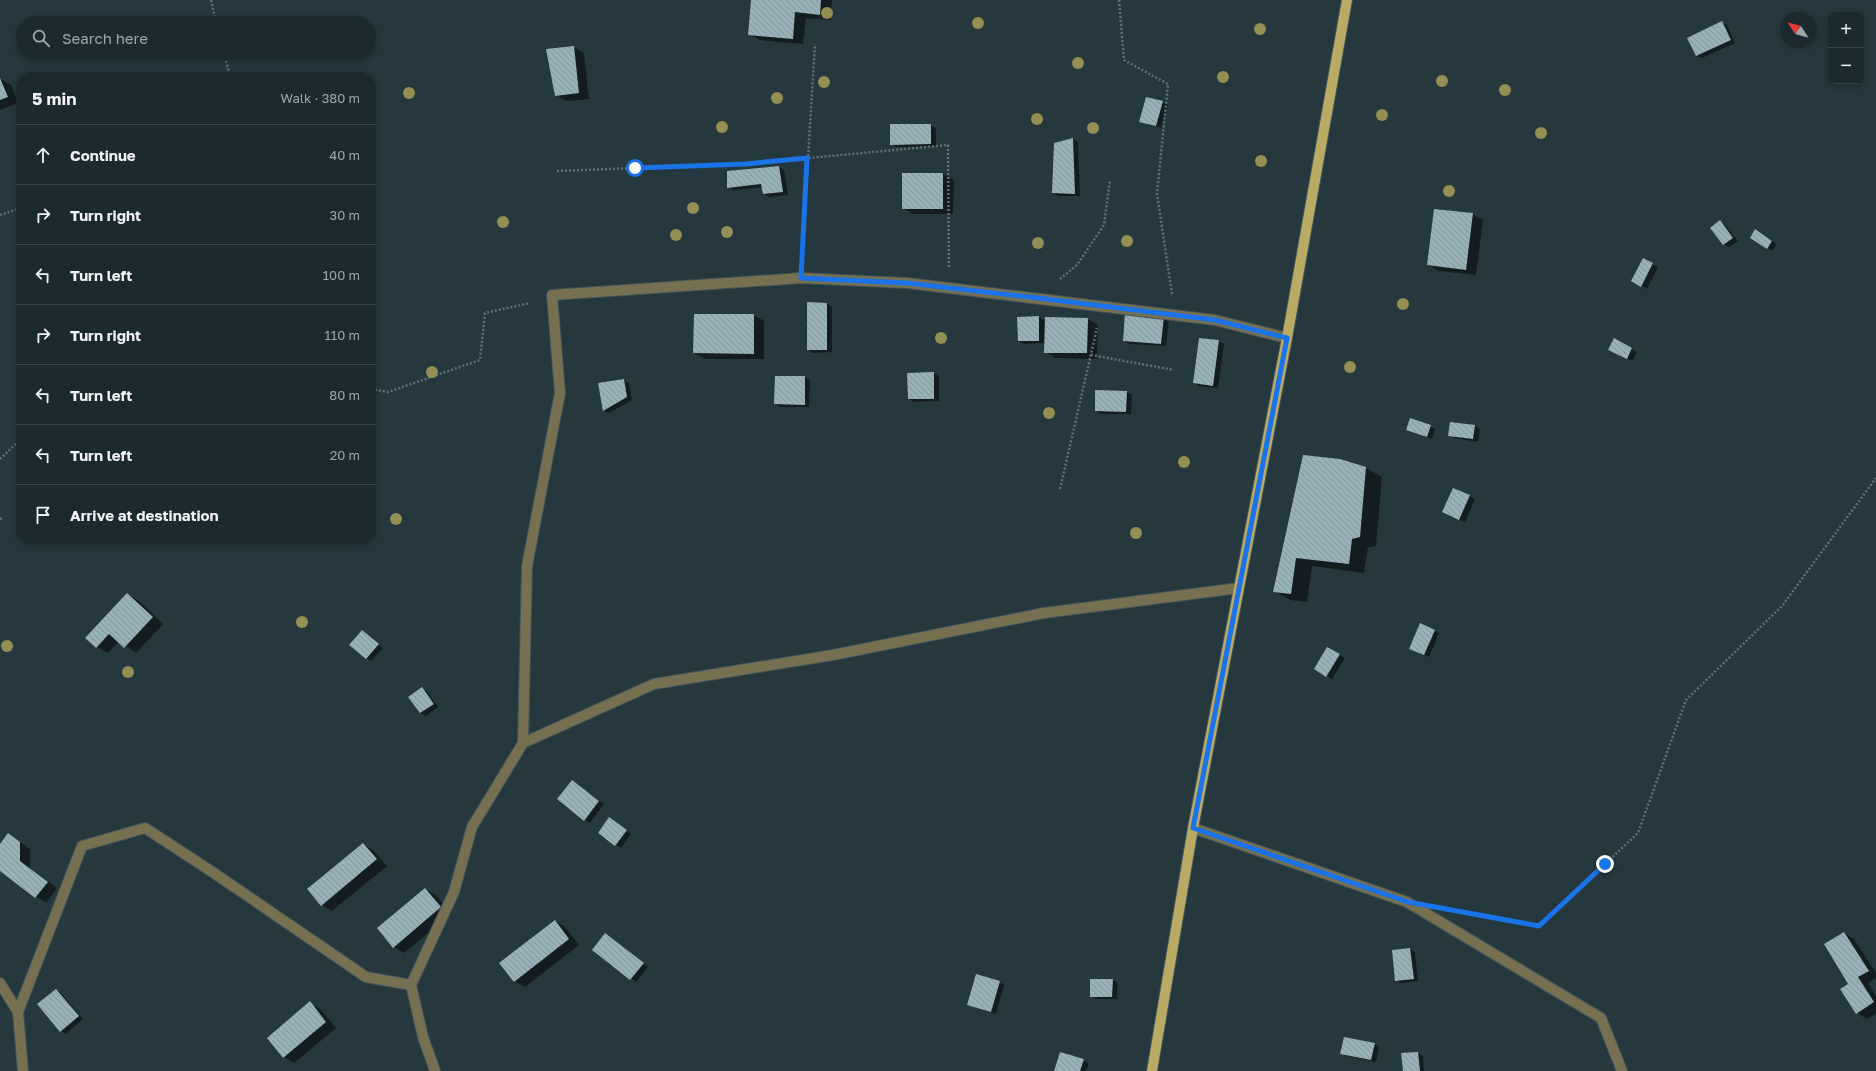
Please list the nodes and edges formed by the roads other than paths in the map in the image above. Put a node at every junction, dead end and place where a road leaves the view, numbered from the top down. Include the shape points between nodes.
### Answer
1 (1347, 0) edge
2 (1287, 338) junction
3 (1239, 588) junction
4 (523, 743) junction
5 (1193, 828) junction
6 (0, 983) edge
7 (411, 985) junction
8 (18, 1012) junction
9 (23, 1071) edge
10 (435, 1071) edge
11 (1152, 1071) edge
12 (1622, 1071) edge

1 - 2 main road
2 - 3 main road
2 - 4 street via 1215,320 907,283 801,278 552,296 560,393 527,566
3 - 4 street via 1044,613 833,655 654,684
3 - 5 main road
4 - 7 street via 472,827 454,892
5 - 11 main road
5 - 12 street via 1408,902 1601,1018
6 - 8 street
7 - 8 street via 366,978 145,828 82,846
7 - 10 street via 423,1037
8 - 9 street

